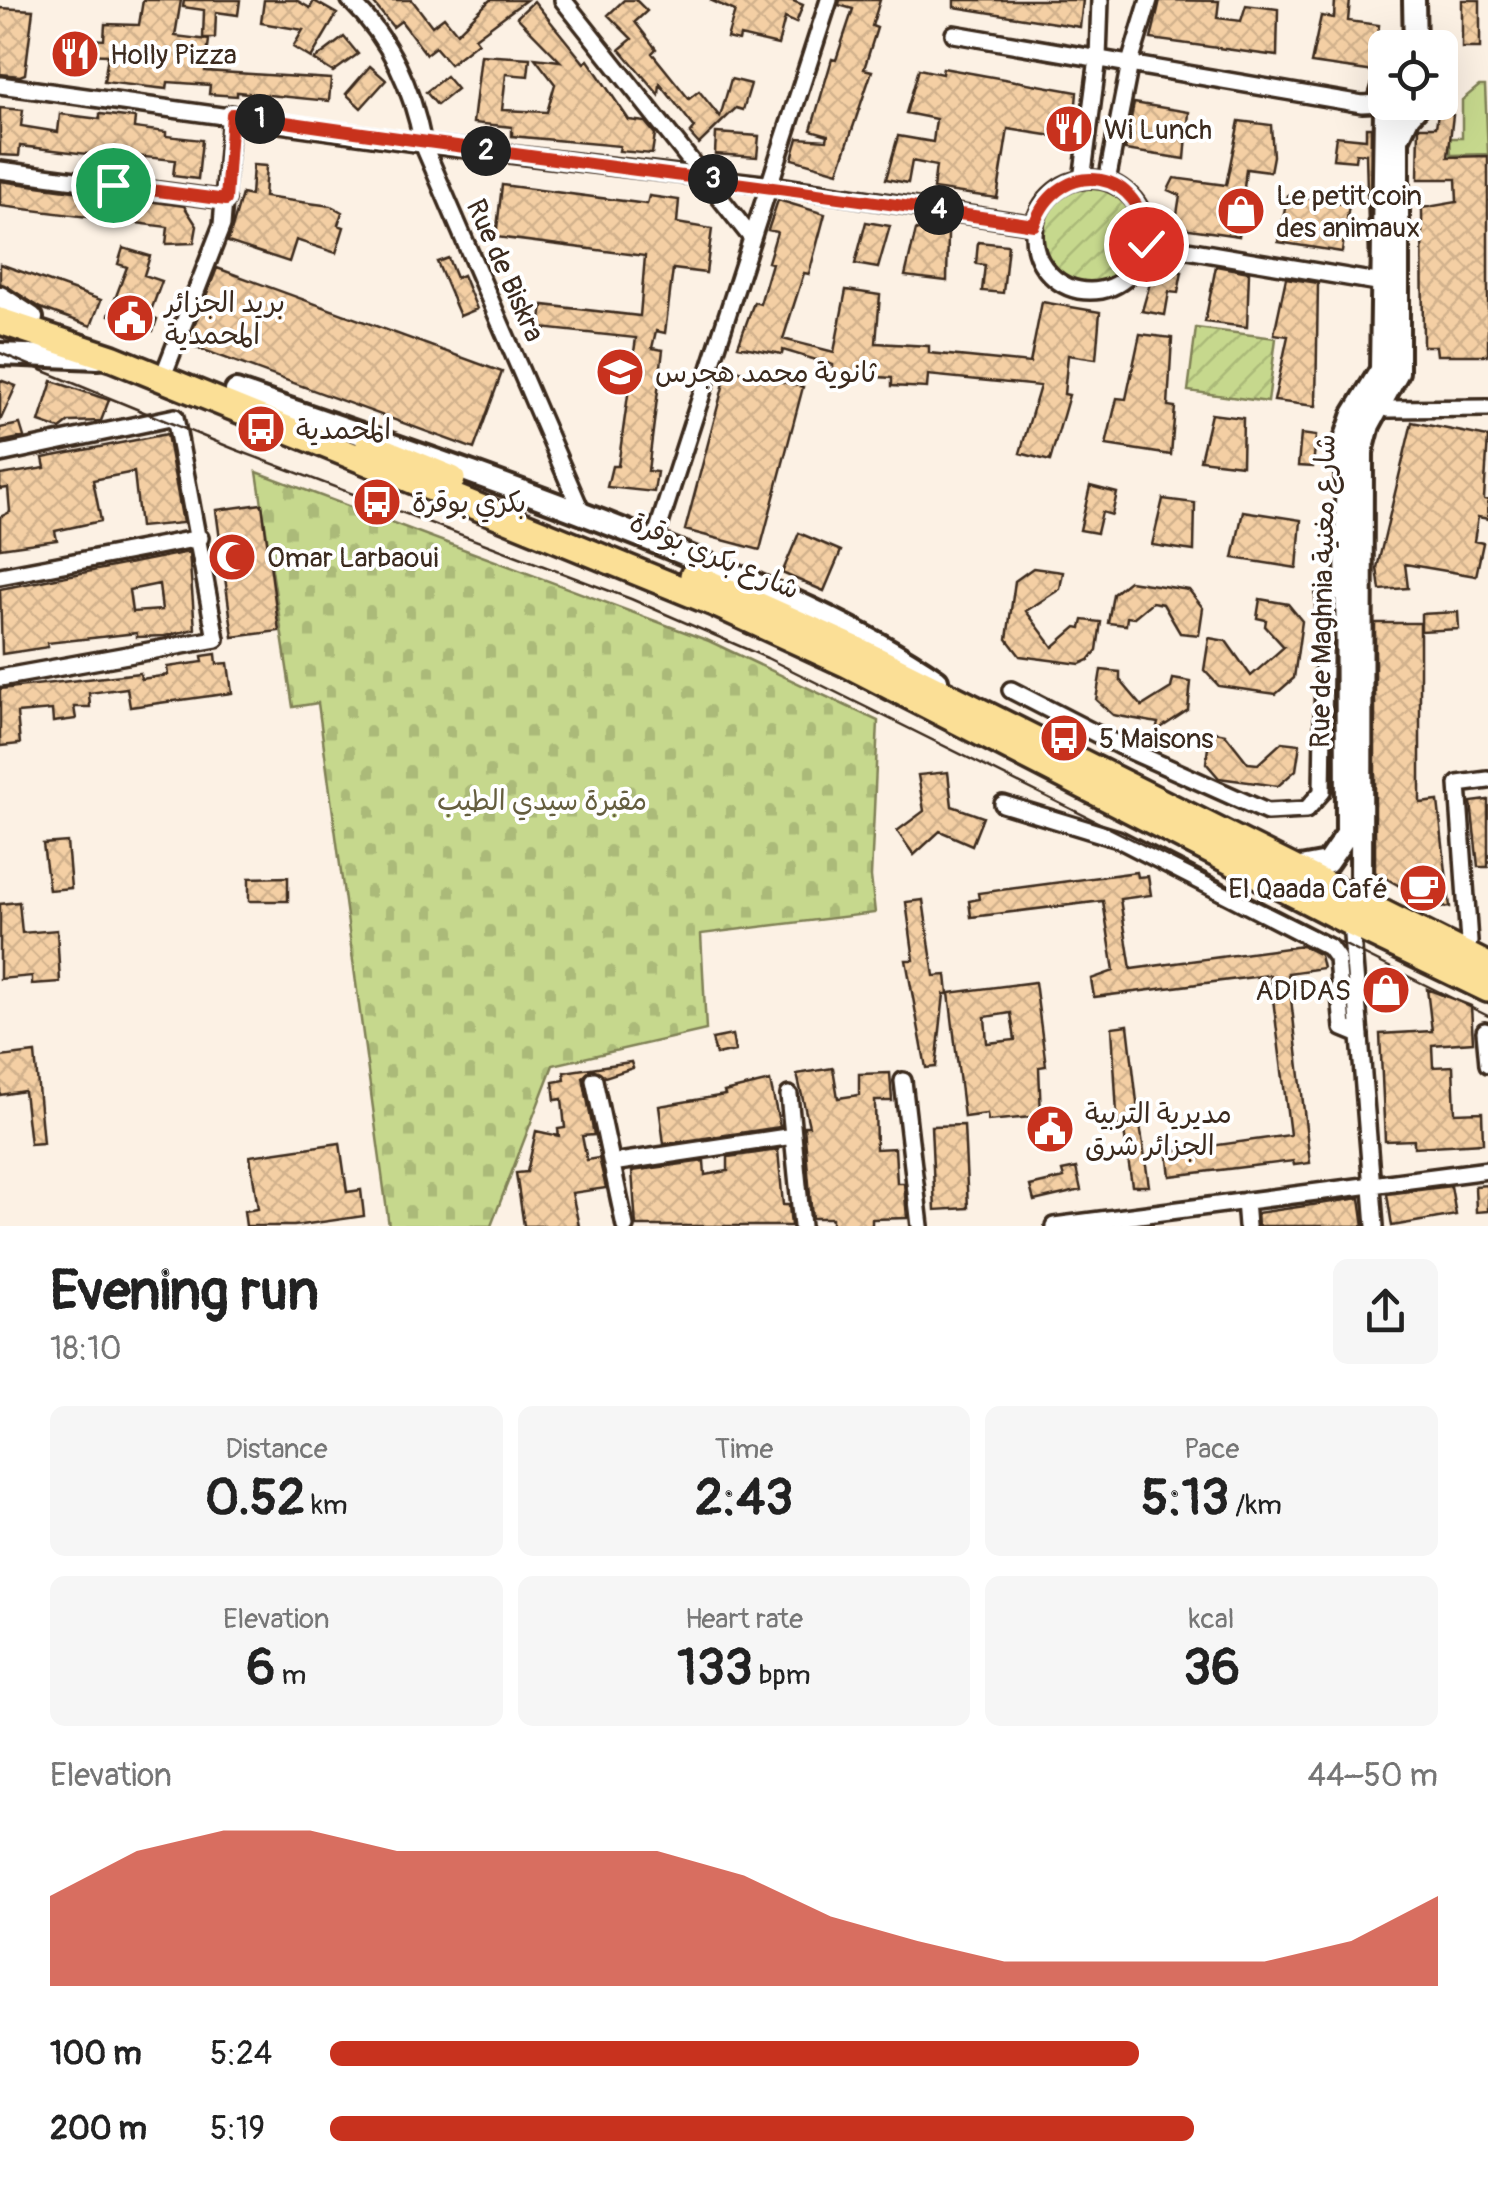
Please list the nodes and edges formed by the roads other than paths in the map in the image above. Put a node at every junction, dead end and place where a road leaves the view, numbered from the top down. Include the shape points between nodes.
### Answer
1 (350, 0) edge
2 (563, 0) edge
3 (829, 0) edge
4 (1100, 0) edge
5 (1149, 0) edge
6 (1414, 0) edge
7 (1415, 30) edge
8 (954, 34) dead end
9 (1098, 58) junction
10 (1130, 63) junction
11 (0, 85) edge
12 (1368, 102) edge
13 (232, 114) junction
14 (1385, 120) edge
15 (1409, 120) edge
16 (423, 144) junction
17 (0, 170) edge
18 (707, 179) junction
19 (1082, 180) junction
20 (1108, 181) junction
21 (770, 184) junction
22 (226, 200) junction
23 (1034, 225) junction
24 (751, 237) junction
25 (1146, 244) junction
26 (1391, 284) junction
27 (0, 297) edge
28 (0, 306) edge
29 (32, 318) junction
30 (0, 321) edge
31 (0, 354) edge
32 (112, 358) junction
33 (166, 366) junction
34 (236, 392) junction
35 (1373, 402) junction
36 (1488, 408) edge
37 (0, 454) edge
38 (582, 513) junction
39 (200, 538) junction
40 (654, 542) junction
41 (0, 576) edge
42 (1356, 588) junction
43 (0, 678) edge
44 (1012, 690) dead end
45 (997, 720) junction
46 (1488, 780) edge
47 (1003, 804) dead end
48 (1294, 869) junction
49 (1327, 885) junction
50 (1361, 892) junction
51 (1350, 923) junction
52 (1380, 924) junction
53 (1478, 946) edge
54 (1488, 966) edge
55 (1488, 989) edge
56 (1485, 1031) dead end
57 (1360, 1034) junction
58 (1488, 1064) edge
59 (594, 1080) dead end
60 (903, 1081) dead end
61 (789, 1095) dead end
62 (793, 1136) junction
63 (612, 1163) junction
64 (1488, 1170) edge
65 (1370, 1184) junction
66 (1244, 1200) junction
67 (1089, 1224) edge
68 (626, 1226) edge
69 (802, 1226) edge
70 (920, 1226) edge
71 (1054, 1226) edge
72 (1247, 1226) edge
73 (1375, 1226) edge

1 - 16 street, Rue de Biskra via 375,24 414,96
2 - 18 street
3 - 21 street
4 - 9 street
5 - 10 street
6 - 7 street
8 - 9 street
9 - 10 street
9 - 19 street
10 - 12 street
10 - 20 street
11 - 13 street
13 - 16 street
13 - 22 street
14 - 26 street, Rue de Maghnia شارع مغنية
15 - 26 street, Rue de Maghnia شارع مغنية via 1398,139
16 - 18 street
16 - 38 street, Rue de Biskra
17 - 22 street
18 - 21 street
18 - 24 street
19 - 20 street
19 - 23 street via 1049,196
20 - 25 street via 1134,199
21 - 23 street
21 - 24 street
22 - 33 street
23 - 25 street via 1039,260 1064,285 1081,290 1116,285
24 - 40 street
25 - 26 street
26 - 35 street, Rue de Maghnia شارع مغنية
27 - 29 street
28 - 29 highway, شارع بكري بوقرة
29 - 33 highway, شارع بكري بوقرة
30 - 32 highway, شارع بكري بوقرة
31 - 32 street
32 - 51 highway, شارع بكري بوقرة via 848,664
33 - 34 highway, شارع بكري بوقرة
34 - 38 street
34 - 45 highway, شارع بكري بوقرة via 737,594
35 - 36 street
35 - 42 street, Rue de Maghnia شارع مغنية via 1346,437
37 - 39 street via 175,417
38 - 40 street
39 - 41 street
39 - 43 street via 216,639
40 - 45 street via 870,637
42 - 44 street via 1325,594 1322,792 1306,810 1289,814 1246,804
42 - 48 street, Rue de Maghnia شارع مغنية via 1347,834 1327,864
42 - 50 street, Rue de Maghnia شارع مغنية
45 - 48 highway, شارع بكري بوقرة
46 - 53 street via 1458,784
47 - 57 street via 1118,839 1329,947 1337,958 1343,1028
48 - 49 highway, شارع بكري بوقرة
49 - 50 highway
49 - 52 highway, شارع بكري بوقرة
50 - 53 highway
51 - 52 highway, شارع بكري بوقرة
51 - 57 street
52 - 54 highway
52 - 55 highway
56 - 58 street
57 - 65 street
59 - 63 street
60 - 70 street
61 - 62 street
62 - 63 street
62 - 69 street
63 - 68 street
64 - 65 street
65 - 66 street
65 - 73 street
66 - 67 street
66 - 72 street
67 - 71 street

